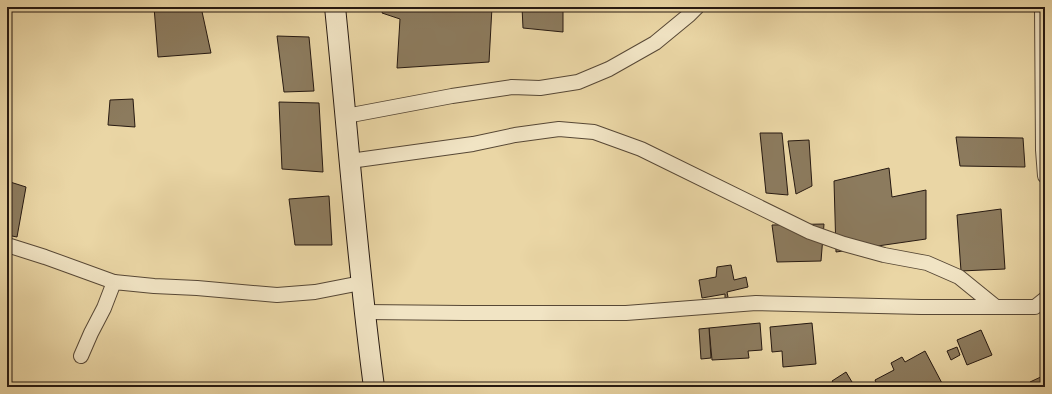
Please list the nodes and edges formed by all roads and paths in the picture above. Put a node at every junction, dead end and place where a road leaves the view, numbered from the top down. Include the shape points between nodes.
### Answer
1 (334, 7) edge
2 (697, 7) edge
3 (1042, 7) edge
4 (346, 116) junction
5 (350, 161) junction
6 (1045, 176) edge
7 (7, 245) edge
8 (114, 282) junction
9 (361, 283) junction
10 (1045, 299) edge
11 (996, 307) junction
12 (364, 312) junction
13 (81, 356) dead end
14 (374, 387) edge

1 - 4 main road
2 - 4 street via 655,43 578,82 474,93
3 - 6 street
4 - 5 main road
5 - 9 main road
5 - 11 street via 558,129 594,132 641,149 810,232 844,244 927,263 959,277
7 - 8 street
8 - 9 street via 277,295 315,292
8 - 13 street
9 - 12 main road
10 - 11 street via 1035,307
11 - 12 street via 756,303 626,313
12 - 14 main road

